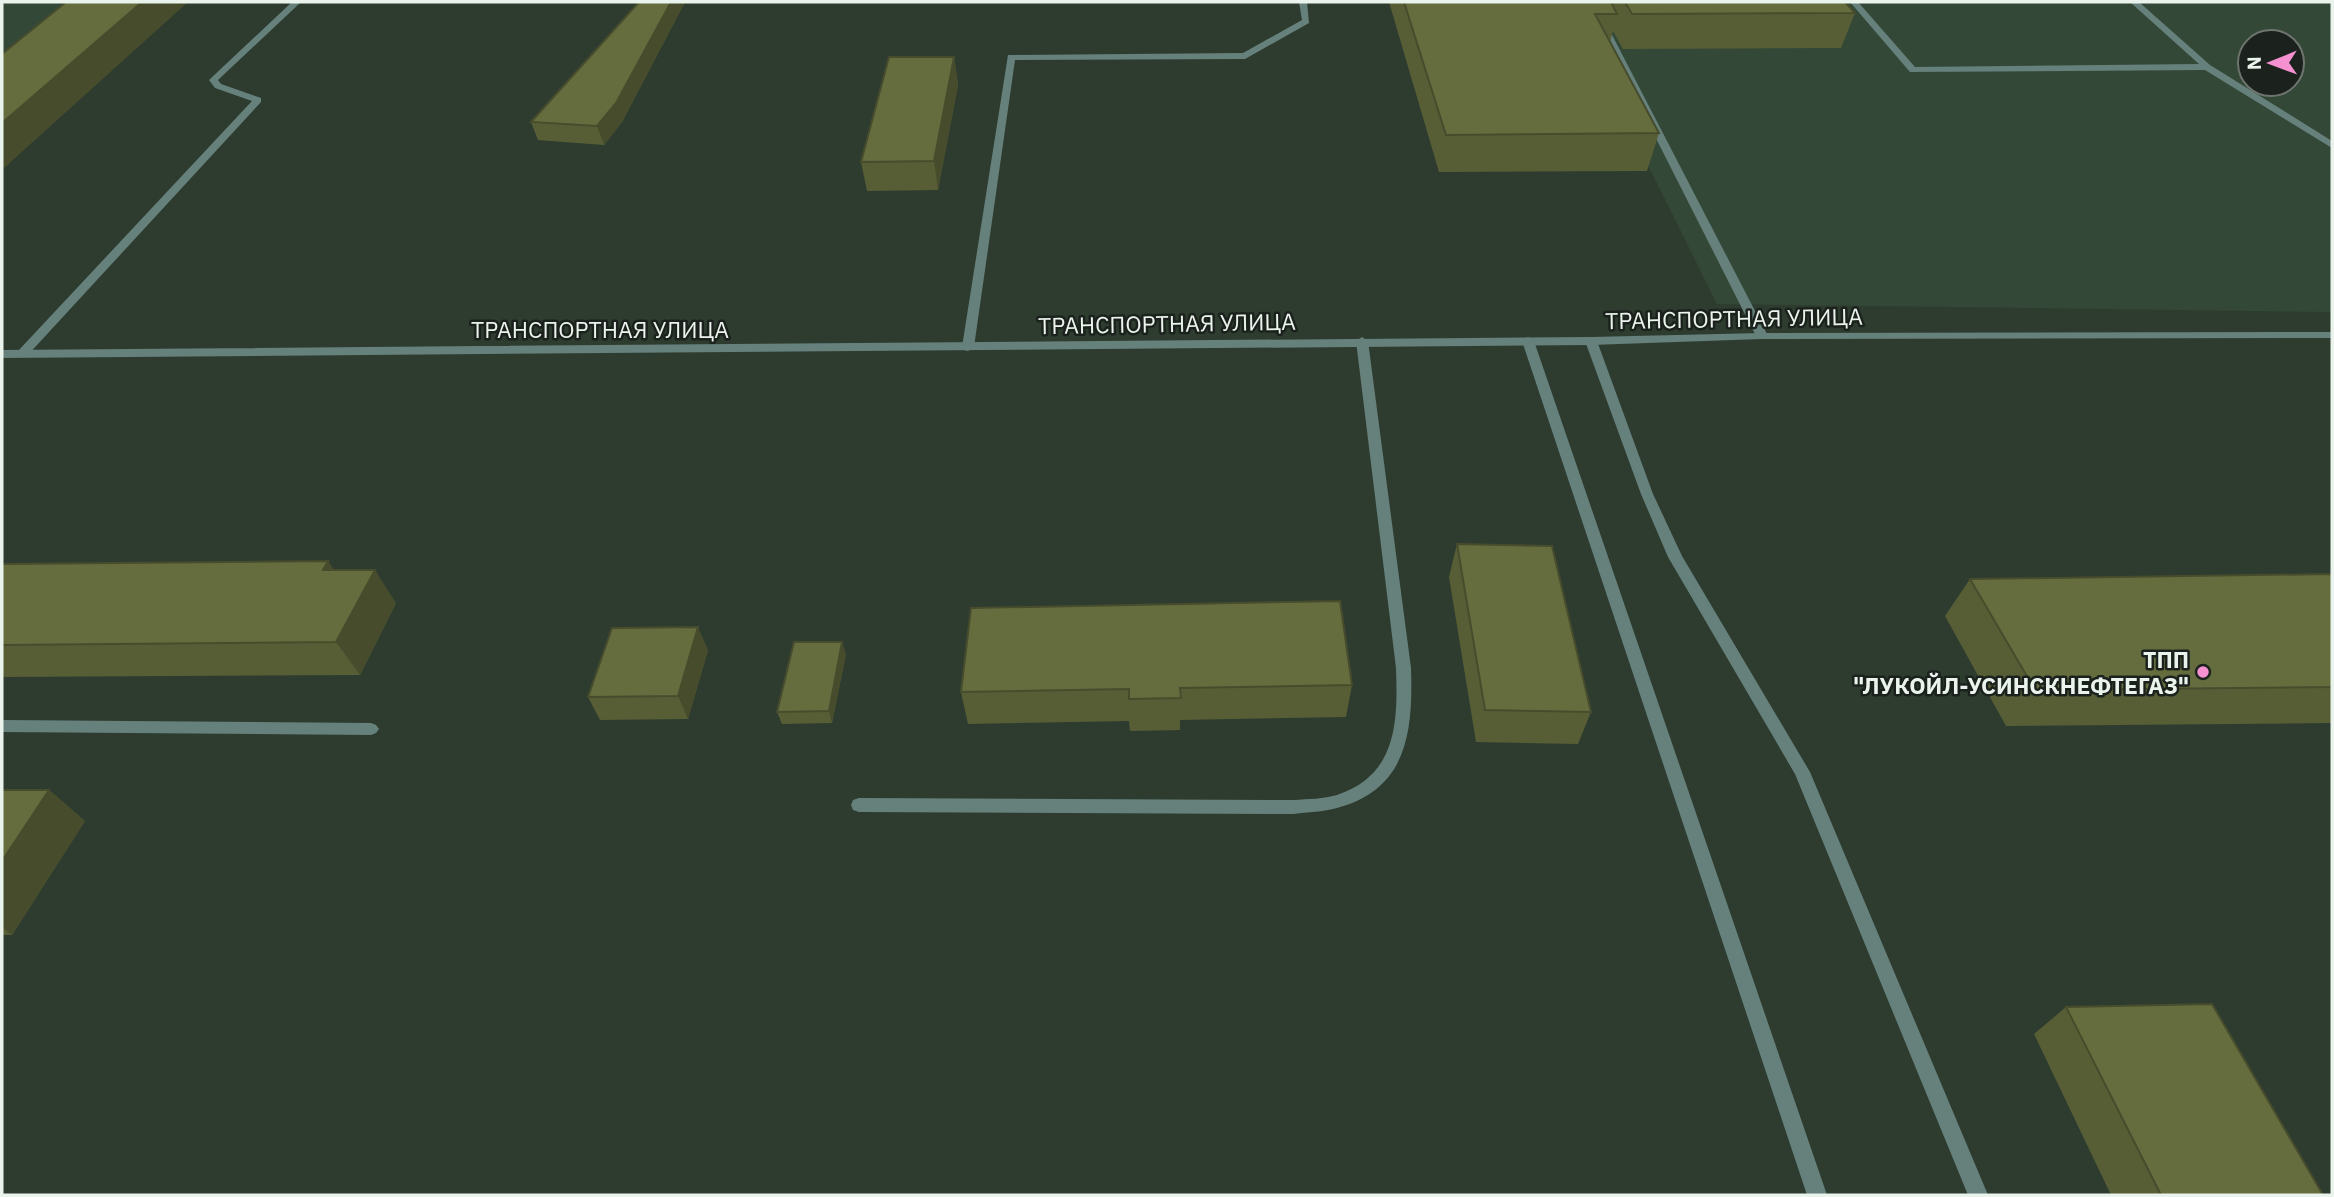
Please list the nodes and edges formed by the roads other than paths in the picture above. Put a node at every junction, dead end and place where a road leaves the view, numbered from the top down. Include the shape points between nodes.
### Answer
1 (296, 2) edge
2 (1303, 2) edge
3 (1591, 2) edge
4 (1854, 2) edge
5 (2133, 2) edge
6 (2207, 66) junction
7 (2332, 145) edge
8 (2332, 335) edge
9 (1762, 336) junction
10 (1362, 341) junction
11 (1528, 341) junction
12 (1591, 341) junction
13 (968, 347) junction
14 (2, 354) edge
15 (22, 354) junction
16 (2, 726) edge
17 (371, 729) dead end
18 (859, 805) dead end
19 (1817, 1195) edge
20 (1978, 1195) edge

1 - 15 street via 213,80 258,100
2 - 13 street via 1306,21 1245,56 1011,57
3 - 9 street
4 - 6 street via 1913,70
5 - 6 street
6 - 7 street
8 - 9 street, ТРАНСПОРТНАЯ УЛИЦА
9 - 12 street, ТРАНСПОРТНАЯ УЛИЦА
10 - 11 street, ТРАНСПОРТНАЯ УЛИЦА
10 - 13 street, ТРАНСПОРТНАЯ УЛИЦА
10 - 18 street via 1405,690 1403,733 1395,758 1372,786 1341,801 1294,807
11 - 12 street, ТРАНСПОРТНАЯ УЛИЦА
11 - 19 street
12 - 20 street via 1675,557 1802,772
13 - 15 street, ТРАНСПОРТНАЯ УЛИЦА
14 - 15 street, ТРАНСПОРТНАЯ УЛИЦА
16 - 17 street

